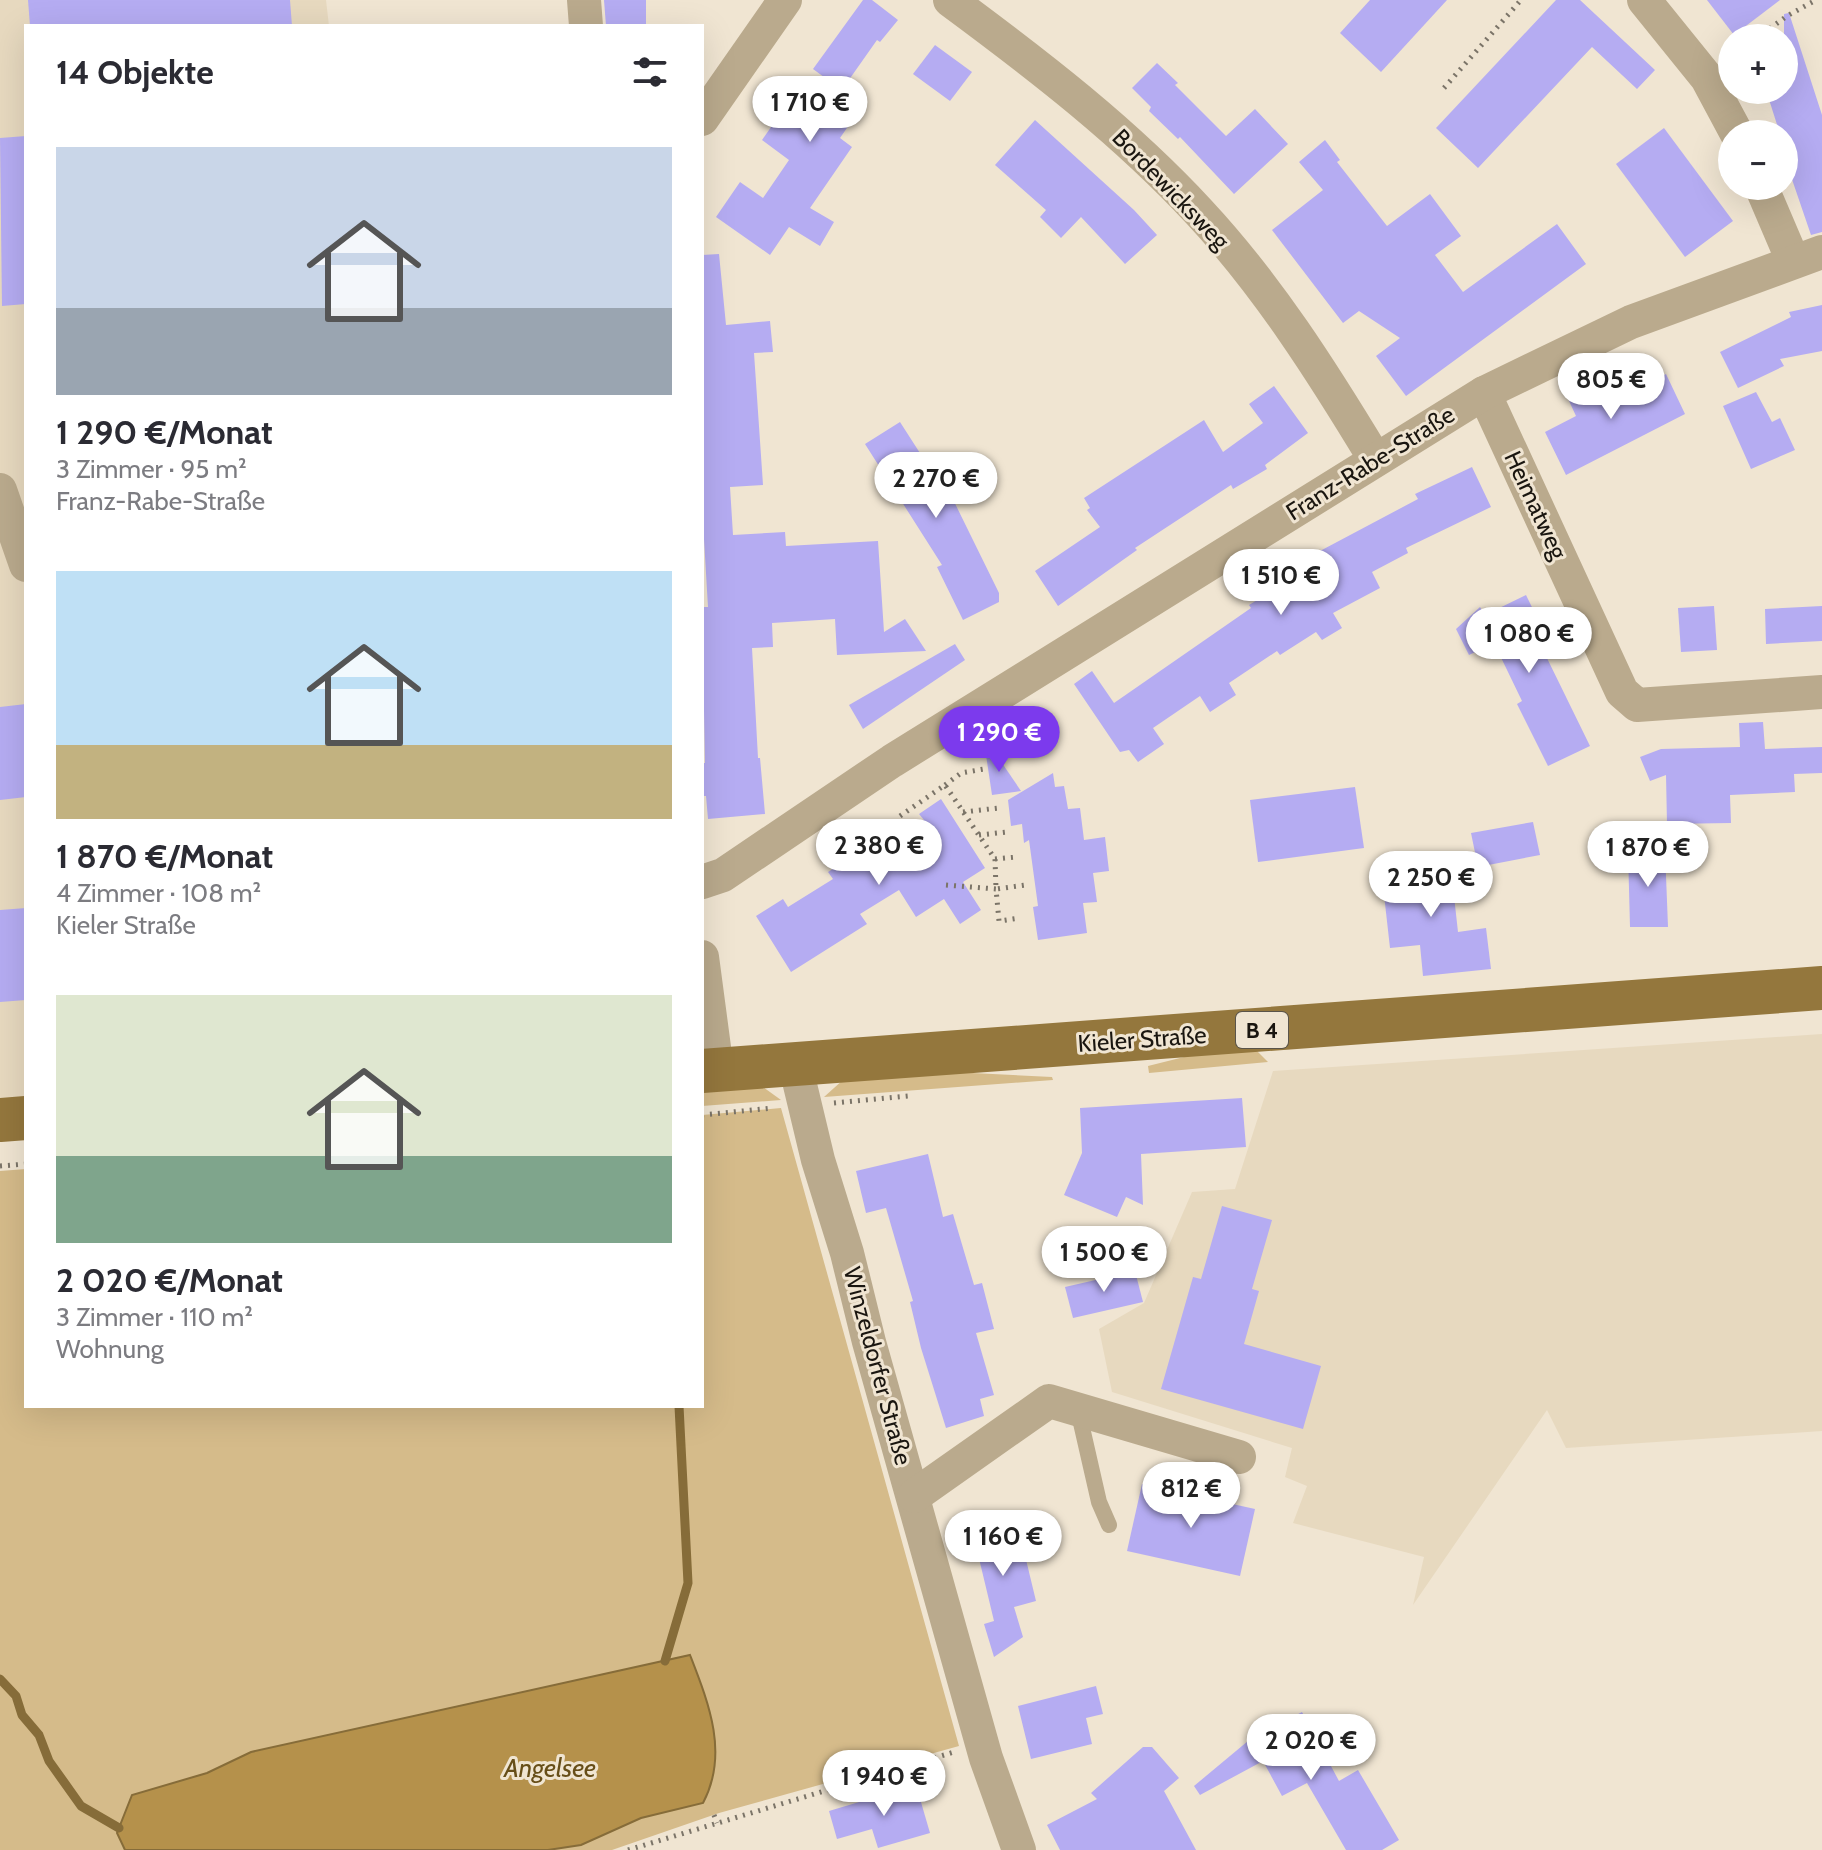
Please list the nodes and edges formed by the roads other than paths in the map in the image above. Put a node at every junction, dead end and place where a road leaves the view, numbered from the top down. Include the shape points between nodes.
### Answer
1 (584, 0) edge
2 (785, 0) edge
3 (950, 0) edge
4 (1644, 0) edge
5 (586, 24) edge
6 (704, 116) edge
7 (1730, 120) edge
8 (1770, 200) edge
9 (1807, 257) edge
10 (1484, 393) junction
11 (1375, 459) junction
12 (0, 490) edge
13 (24, 559) edge
14 (1822, 692) edge
15 (704, 881) edge
16 (1822, 988) edge
17 (704, 990) edge
18 (795, 1064) junction
19 (709, 1071) edge
20 (24, 1118) edge
21 (0, 1120) edge
22 (1078, 1410) junction
23 (1239, 1457) dead end
24 (914, 1496) junction
25 (1109, 1525) dead end
26 (1019, 1850) edge

1 - 5 street
2 - 6 street
3 - 11 street, Bordewicksweg via 1100,116 1200,213 1277,309
4 - 7 street via 1707,78
8 - 9 street
9 - 10 street, Franz-Rabe-Straße via 1631,322
10 - 11 street, Franz-Rabe-Straße
10 - 14 street, Heimatweg via 1622,692 1637,705
11 - 15 street, Franz-Rabe-Straße via 904,753 723,875
12 - 13 street
16 - 18 main road, Kieler Straße / B 4
17 - 19 street
18 - 19 main road, Kieler Straße / B 4
18 - 24 street, Winzeldorfer Straße
20 - 21 main road
22 - 23 street
22 - 24 street via 1049,1401
22 - 25 lane
24 - 26 street, Winzeldorfer Straße via 982,1743

